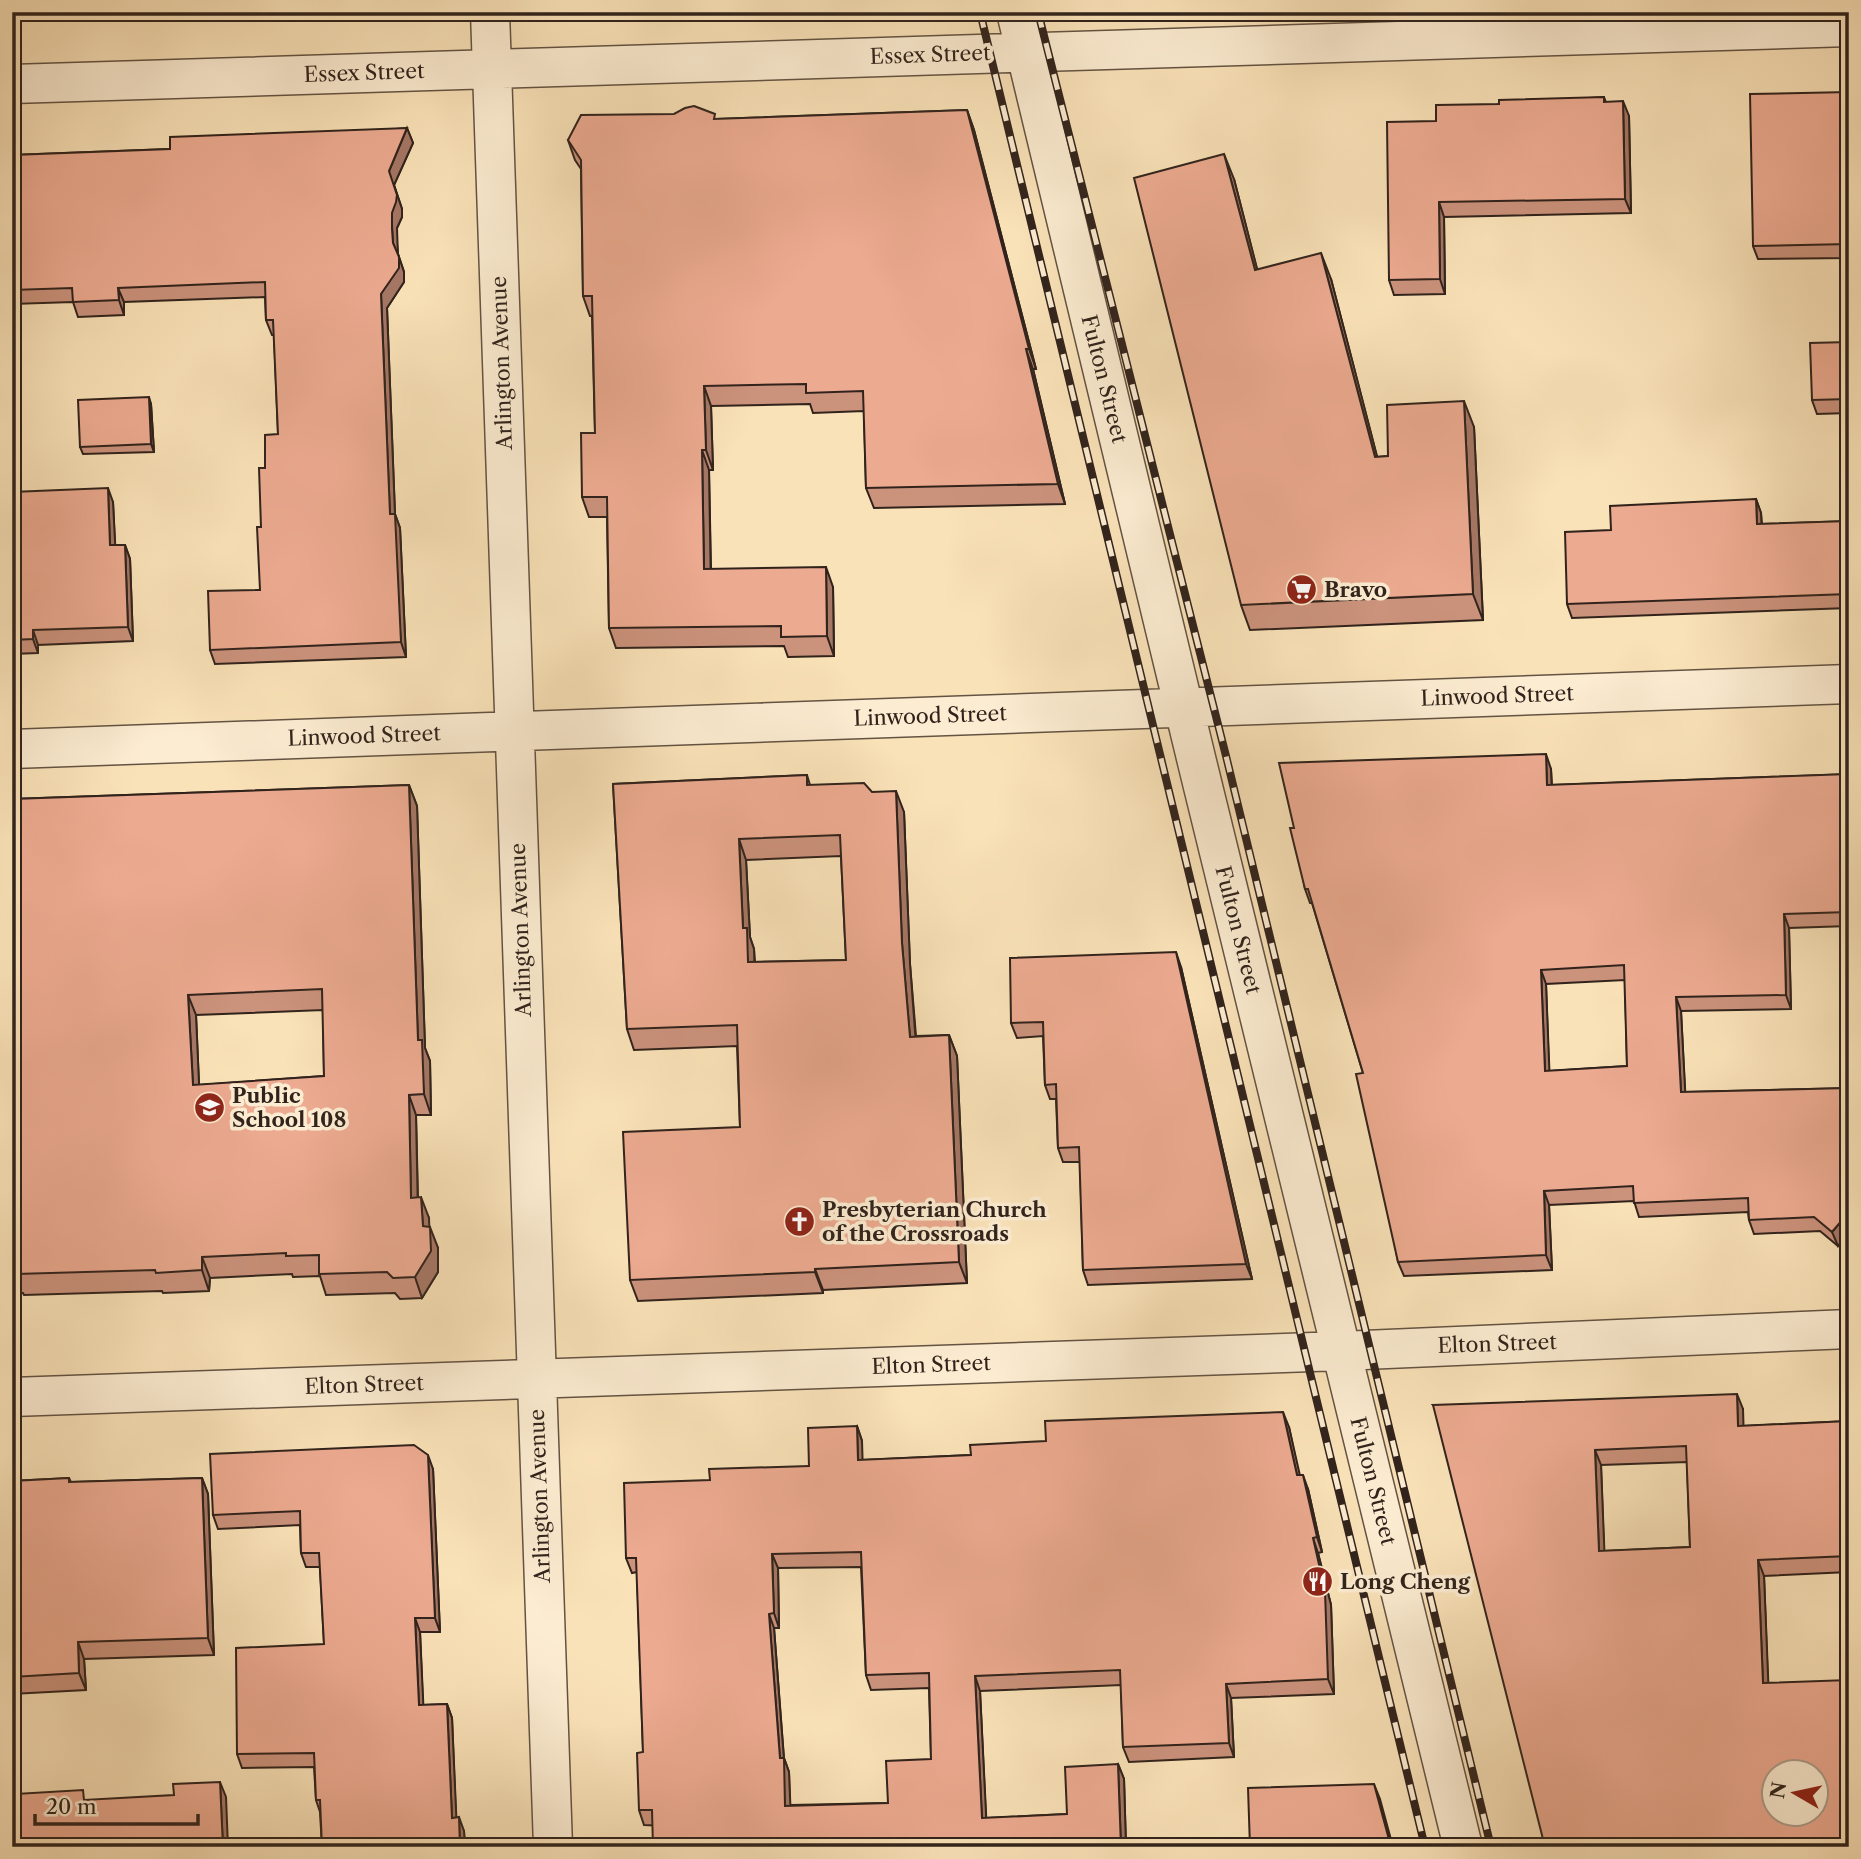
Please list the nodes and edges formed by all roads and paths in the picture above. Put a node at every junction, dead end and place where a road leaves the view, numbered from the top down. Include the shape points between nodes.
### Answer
1 (490, 12) edge
2 (1016, 12) edge
3 (1849, 27) edge
4 (1025, 52) junction
5 (492, 69) junction
6 (12, 83) edge
7 (1849, 684) edge
8 (1185, 707) junction
9 (514, 731) junction
10 (12, 749) edge
11 (1849, 1329) edge
12 (1341, 1351) junction
13 (536, 1379) junction
14 (12, 1397) edge
15 (553, 1847) edge
16 (1463, 1847) edge

1 - 5 street, Arlington Avenue
2 - 4 street, Fulton Street
3 - 4 street, Essex Street
4 - 5 street, Essex Street
4 - 8 street, Fulton Street
5 - 6 street, Essex Street
5 - 9 street, Arlington Avenue
7 - 8 street, Linwood Street
8 - 9 street, Linwood Street
8 - 12 street, Fulton Street
9 - 10 street, Linwood Street
9 - 13 street, Arlington Avenue
11 - 12 street, Elton Street
12 - 13 street, Elton Street
12 - 16 street, Fulton Street
13 - 14 street, Elton Street
13 - 15 street, Arlington Avenue

